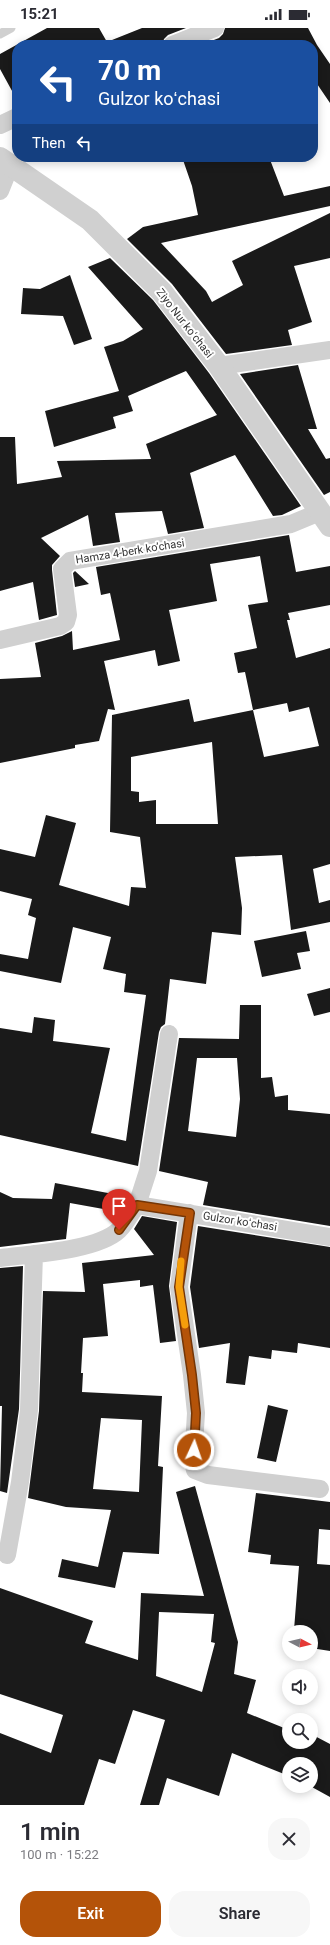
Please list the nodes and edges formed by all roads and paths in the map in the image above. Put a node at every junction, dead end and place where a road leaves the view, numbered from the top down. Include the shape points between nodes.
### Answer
1 (11, 28) edge
2 (215, 28) edge
3 (0, 34) edge
4 (185, 40) edge
5 (12, 119) edge
6 (0, 125) edge
7 (5, 162) edge
8 (0, 191) edge
9 (330, 350) edge
10 (219, 366) junction
11 (325, 519) edge
12 (0, 640) edge
13 (169, 1034) dead end
14 (137, 1205) junction
15 (190, 1213) junction
16 (330, 1237) edge
17 (34, 1254) junction
18 (0, 1258) edge
19 (320, 1490) dead end
20 (7, 1555) dead end

1 - 3 lane
2 - 4 street
5 - 6 street
7 - 8 street
7 - 10 street, Ziyo Nur koʻchasi via 90,220 162,292
9 - 10 street
10 - 11 street, Ziyo Nur koʻchasi
11 - 12 street, Hamza 4-berk koʼchasi via 70,561 62,569 68,615 66,622 60,626
13 - 14 street via 148,1171
14 - 15 street, Gulzor koʻchasi
14 - 17 street via 119,1230 105,1239 88,1245
15 - 16 street, Gulzor koʻchasi
15 - 19 street via 179,1287 194,1390 195,1470 208,1475
17 - 18 street
17 - 20 street via 29,1410

